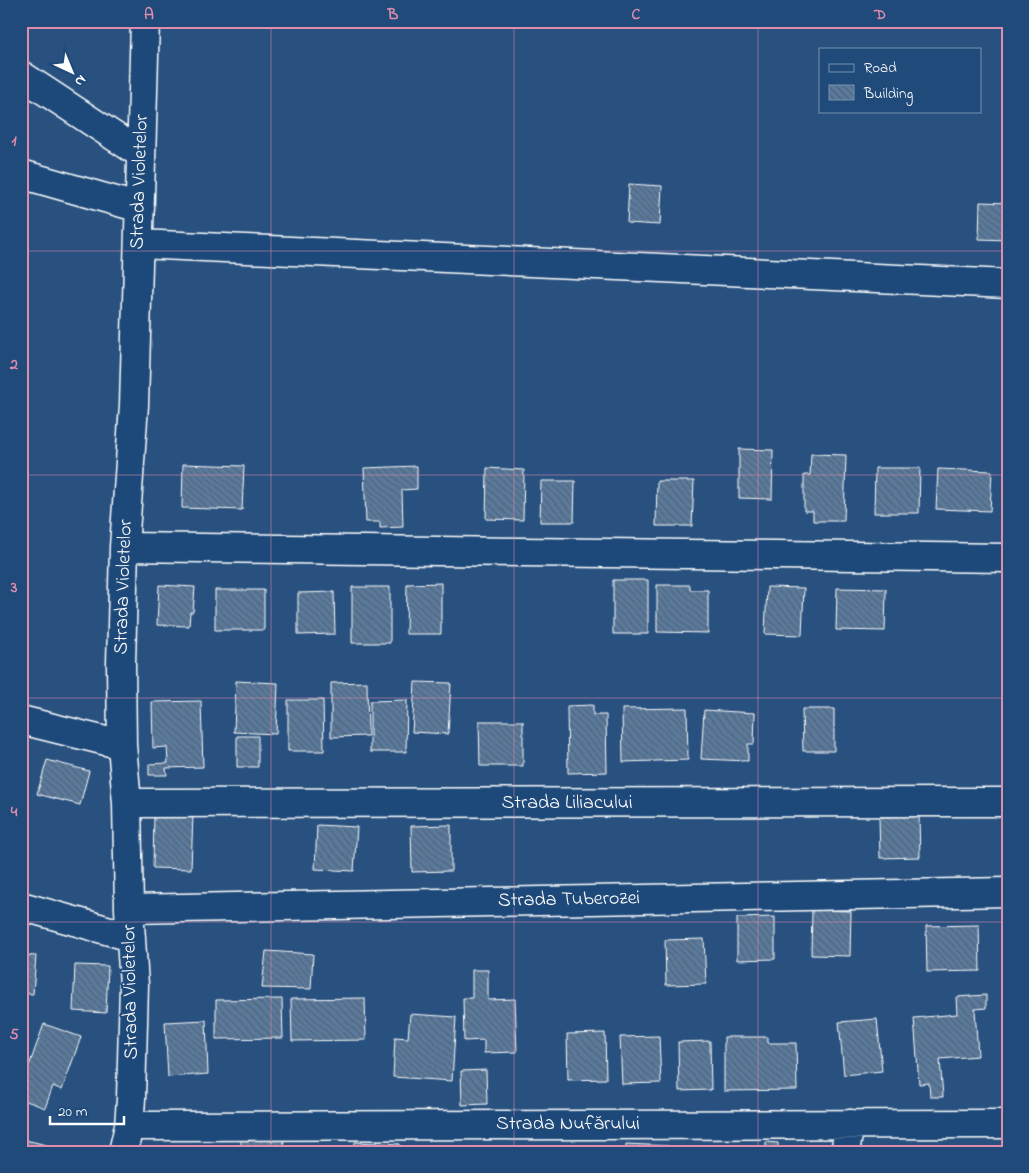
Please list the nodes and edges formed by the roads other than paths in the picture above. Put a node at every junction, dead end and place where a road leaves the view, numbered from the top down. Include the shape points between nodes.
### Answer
1 (145, 21) edge
2 (21, 75) edge
3 (141, 154) junction
4 (21, 174) edge
5 (140, 208) junction
6 (139, 244) junction
7 (1008, 284) edge
8 (124, 547) junction
9 (1008, 558) edge
10 (21, 720) edge
11 (122, 746) junction
12 (1008, 802) edge
13 (127, 803) junction
14 (1008, 892) edge
15 (21, 906) edge
16 (129, 909) junction
17 (132, 937) junction
18 (850, 1124) junction
19 (1008, 1124) edge
20 (129, 1126) junction
21 (123, 1152) edge
22 (846, 1152) edge

1 - 3 street, Strada Violetelor
2 - 3 street
3 - 5 street, Strada Violetelor
4 - 5 street
5 - 6 street, Strada Violetelor
6 - 7 street
6 - 8 street, Strada Violetelor via 134,405
8 - 9 street
8 - 11 street, Strada Violetelor
10 - 11 street
11 - 13 street, Strada Violetelor
12 - 13 street, Strada Liliacului
13 - 16 street, Strada Violetelor
14 - 16 street, Strada Tuberozei
15 - 17 street
16 - 17 street, Strada Violetelor
17 - 20 street, Strada Violetelor via 134,986
18 - 19 street, Strada Nufărului
18 - 20 street, Strada Nufărului
18 - 22 street
20 - 21 street, Strada Violetelor

